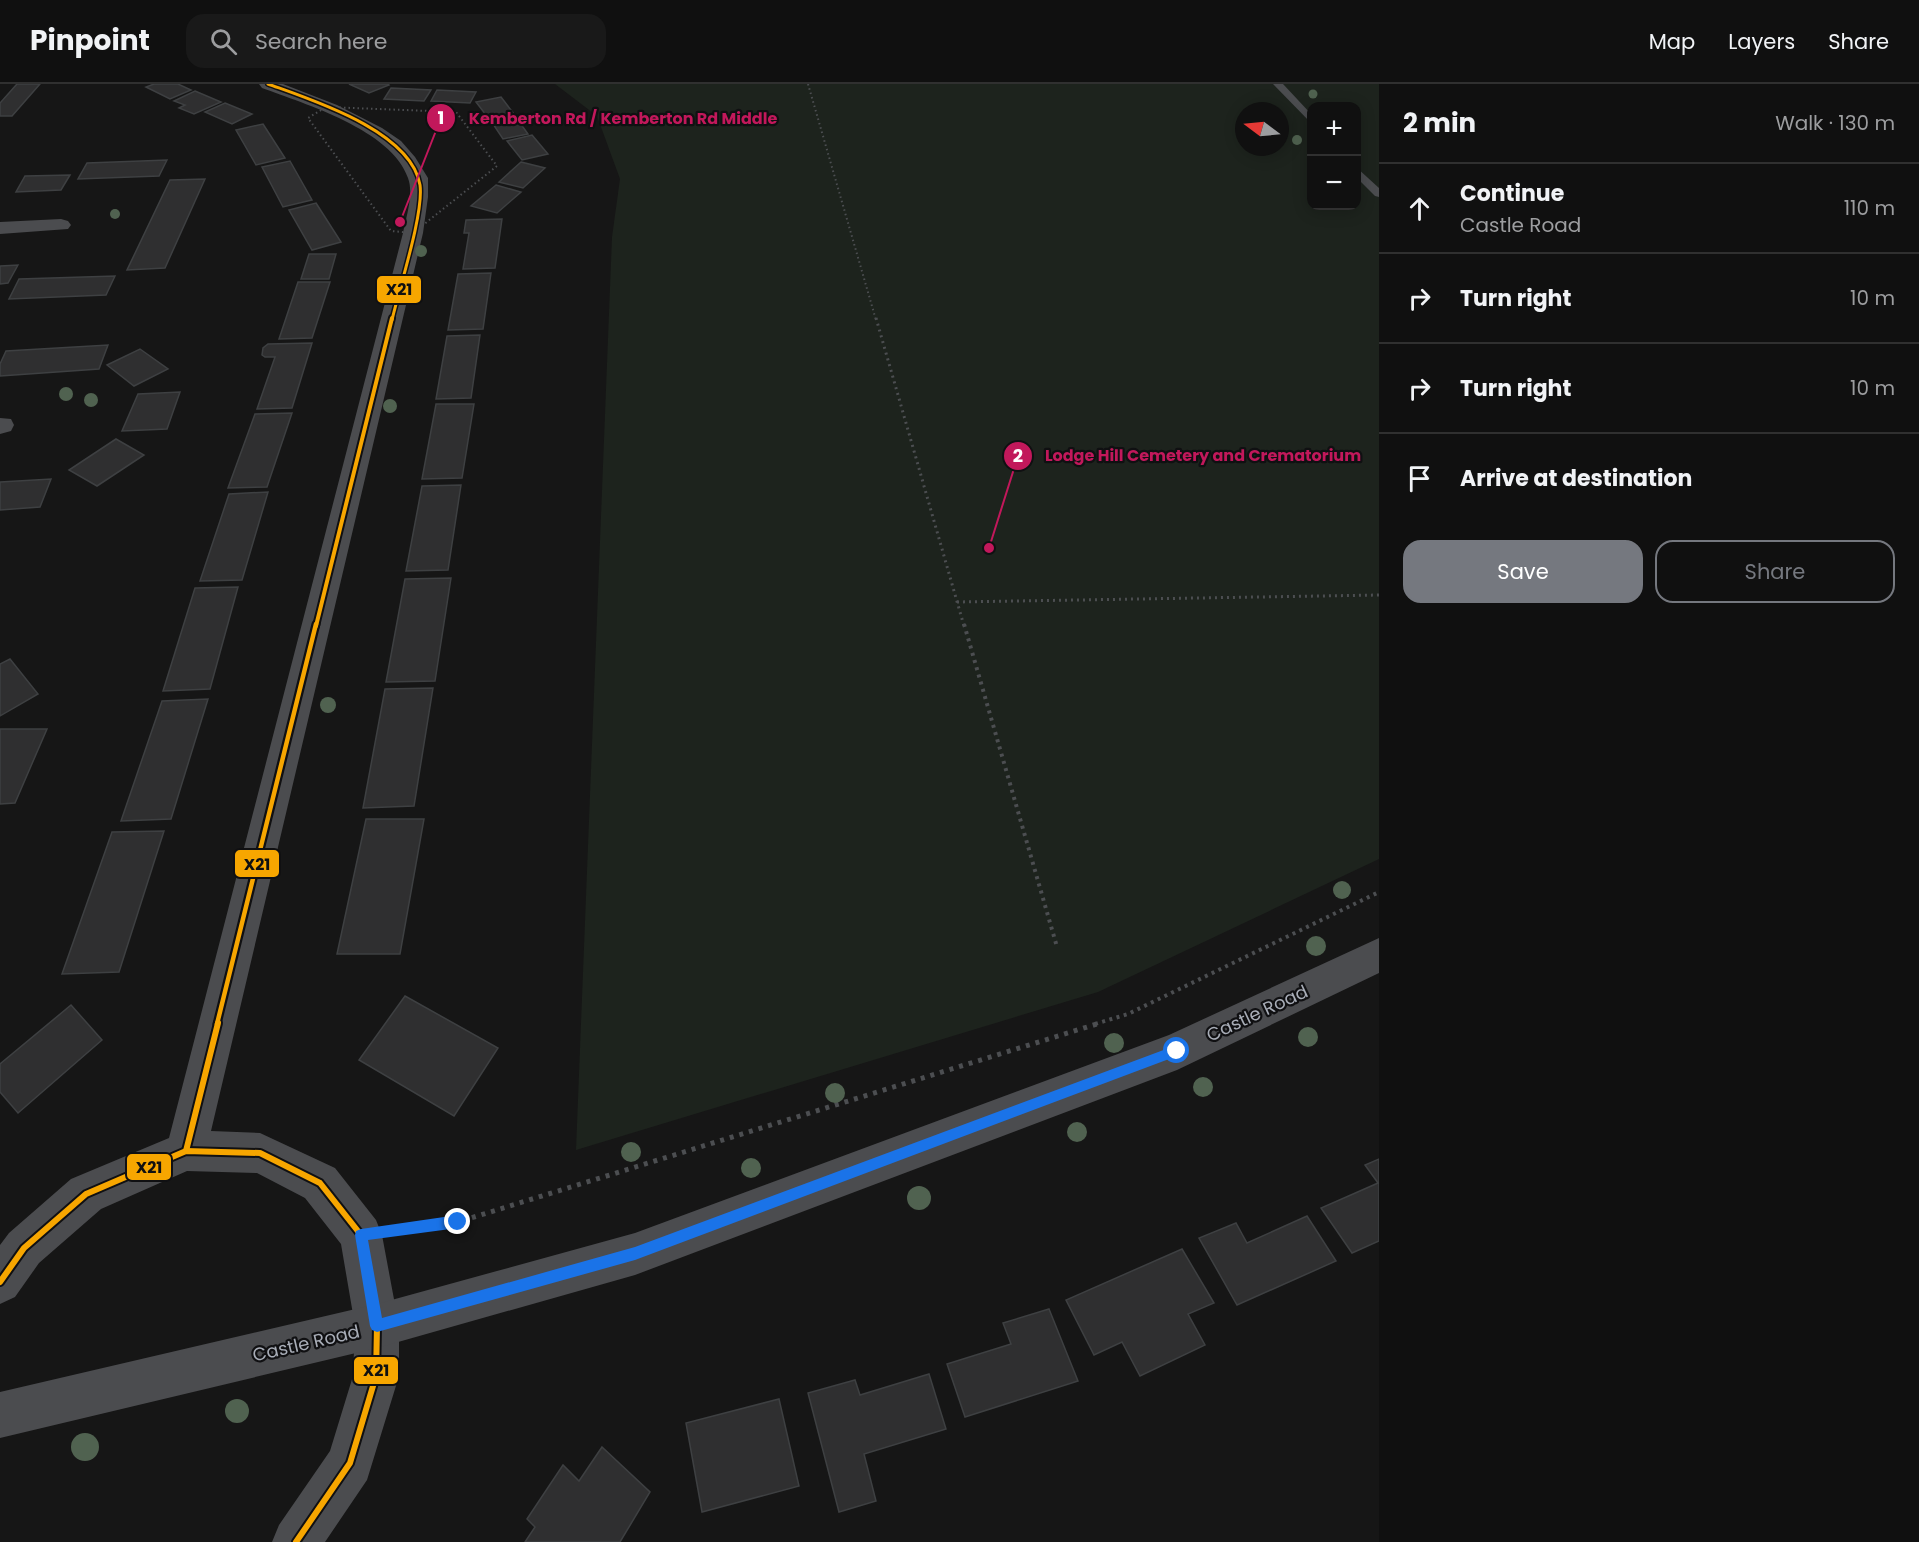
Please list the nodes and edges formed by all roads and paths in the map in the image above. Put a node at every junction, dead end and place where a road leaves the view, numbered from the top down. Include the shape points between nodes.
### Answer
1 (268, 84) edge
2 (808, 84) edge
3 (1278, 84) edge
4 (1307, 117) edge
5 (1361, 175) edge
6 (1379, 194) edge
7 (62, 225) dead end
8 (0, 228) edge
9 (1379, 595) edge
10 (957, 602) junction
11 (1379, 892) edge
12 (1057, 947) dead end
13 (1379, 956) edge
14 (186, 1151) junction
15 (361, 1235) junction
16 (0, 1282) edge
17 (377, 1326) junction
18 (0, 1415) edge
19 (296, 1542) edge

1 - 14 street via 380,134 406,154 419,180 413,233
2 - 10 path
3 - 4 lane
5 - 6 lane
7 - 8 street
9 - 10 path
10 - 12 path
11 - 15 path via 1128,1014 458,1222
13 - 17 street, Castle Road via 1177,1051 635,1254
14 - 15 street via 260,1153 320,1183
14 - 16 street via 86,1194 24,1248
15 - 17 street
17 - 18 street, Castle Road
17 - 19 street via 376,1376 350,1463

